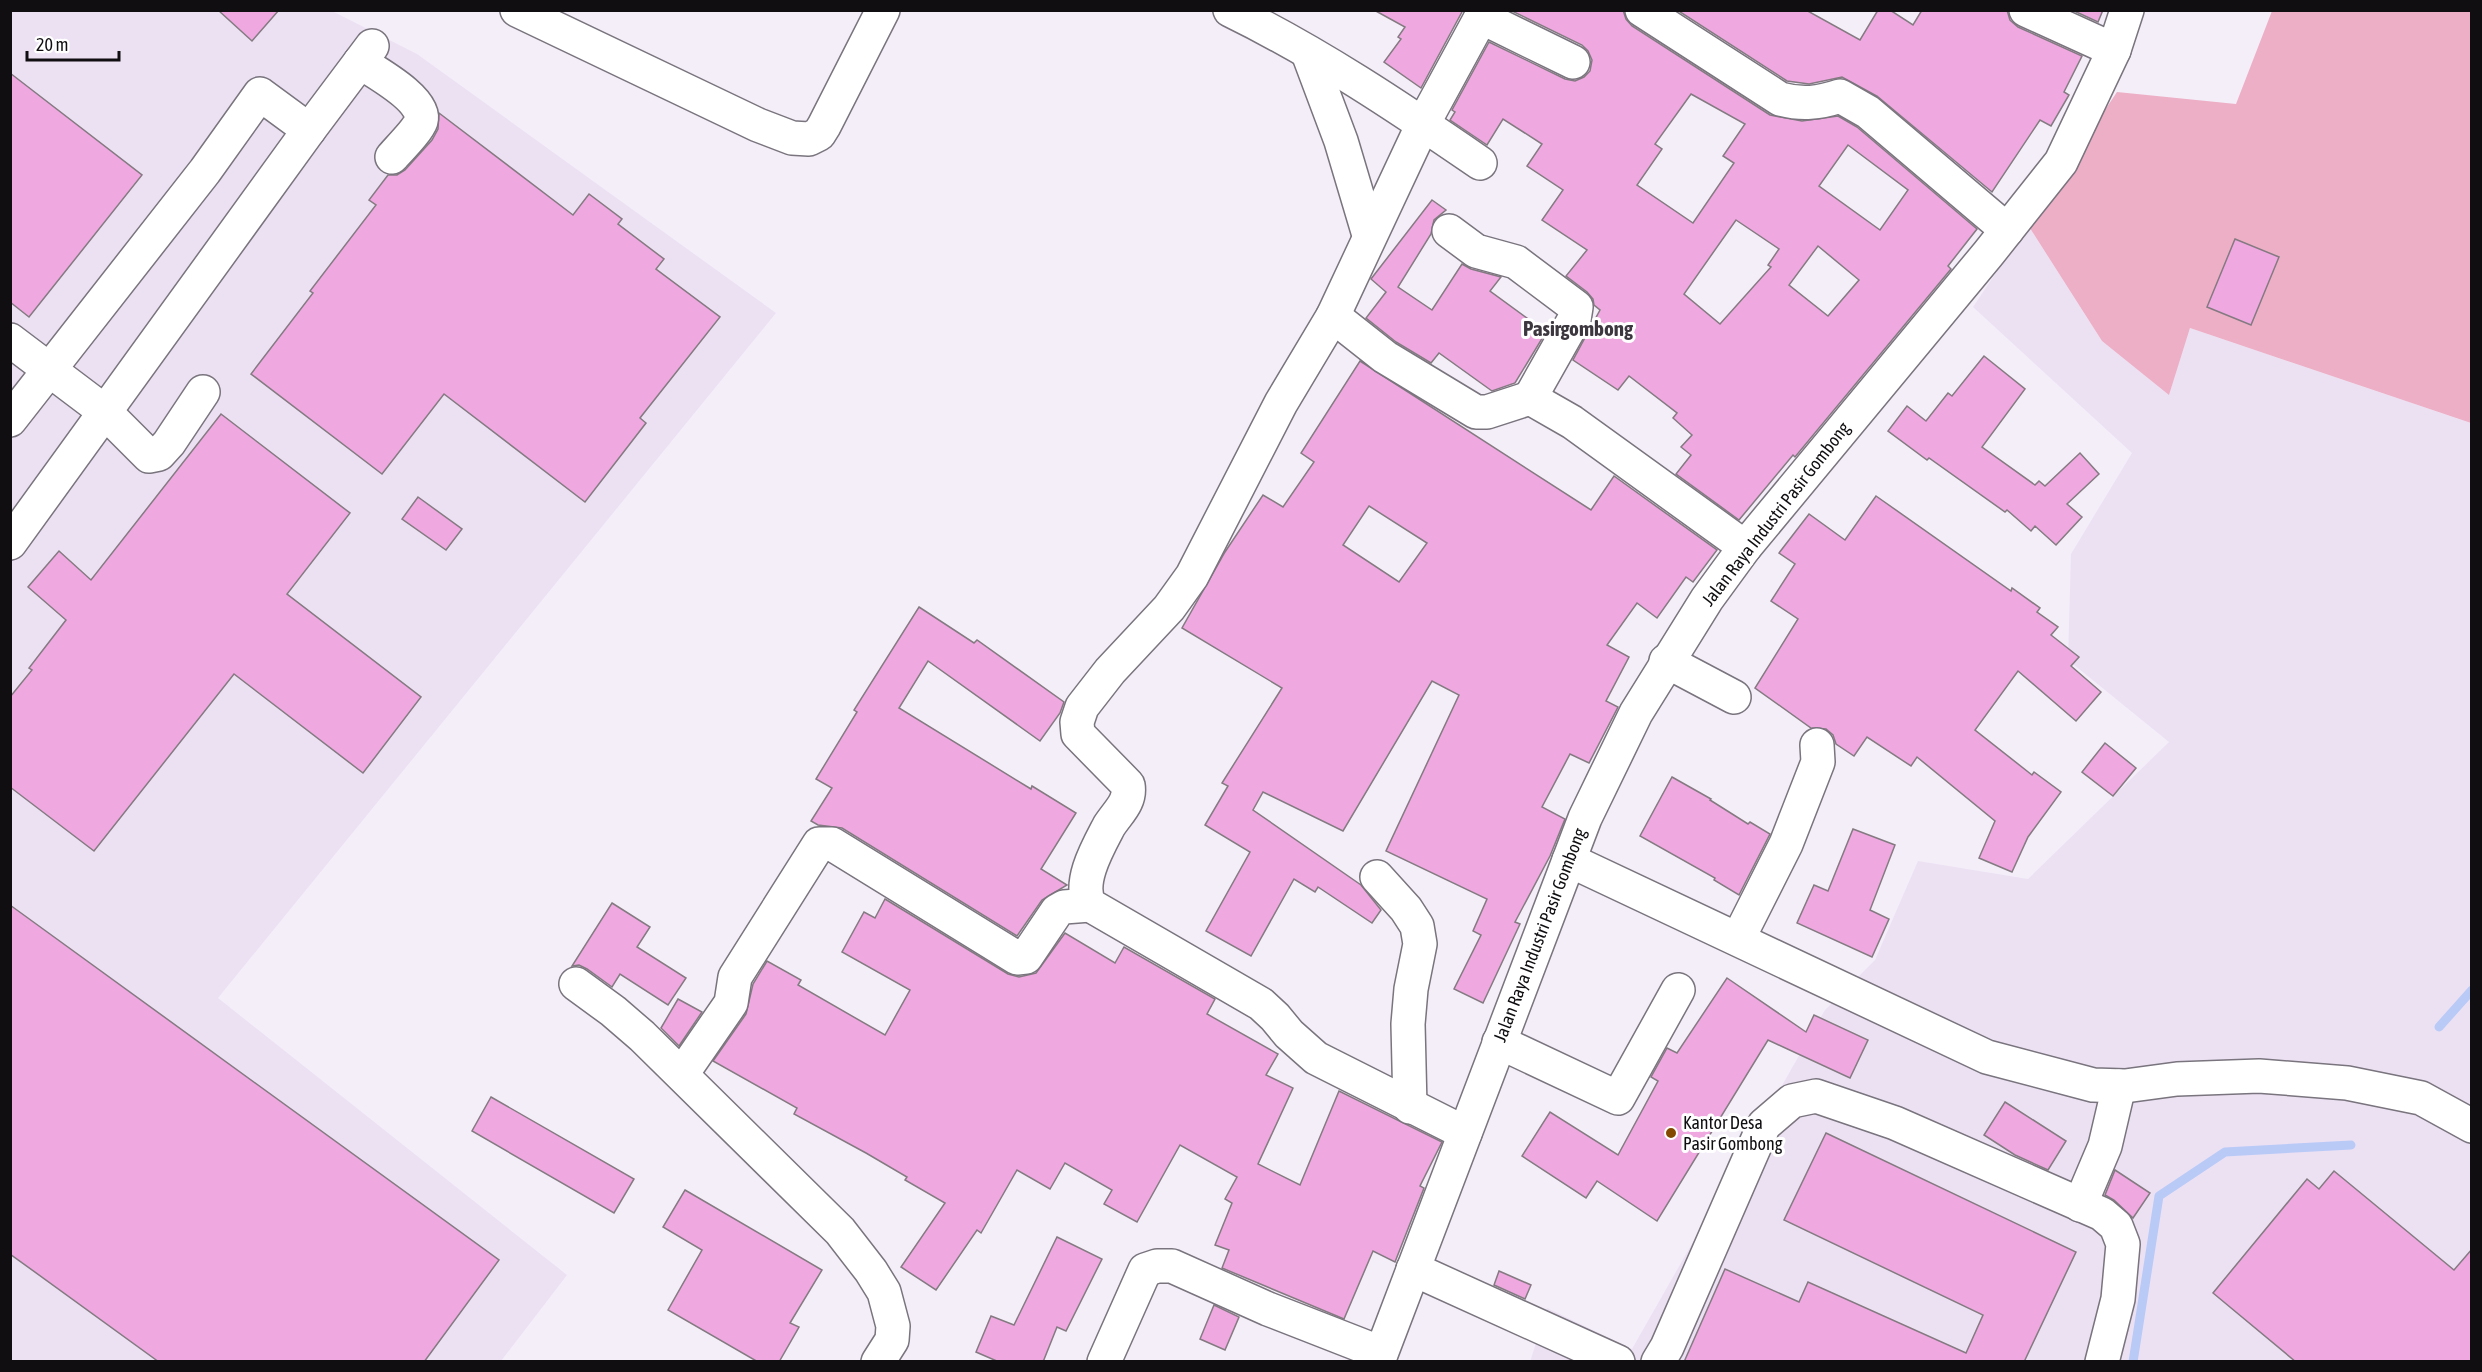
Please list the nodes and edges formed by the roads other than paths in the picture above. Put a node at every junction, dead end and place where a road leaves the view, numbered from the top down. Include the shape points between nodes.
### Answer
1 (517, 10) edge
2 (883, 10) edge
3 (1230, 10) edge
4 (1642, 10) edge
5 (2026, 10) edge
6 (2127, 10) edge
7 (1483, 14) edge
8 (2114, 50) junction
9 (1308, 53) junction
10 (1573, 62) dead end
11 (1423, 124) junction
12 (309, 130) junction
13 (392, 158) dead end
14 (1480, 163) dead end
15 (2007, 230) junction
16 (1449, 231) dead end
17 (1369, 236) junction
18 (1333, 316) junction
19 (10, 340) edge
20 (50, 370) junction
21 (203, 392) dead end
22 (1530, 398) junction
23 (104, 411) junction
24 (10, 420) edge
25 (11, 543) edge
26 (1744, 547) junction
27 (1666, 661) junction
28 (1734, 697) dead end
29 (1817, 745) dead end
30 (1569, 860) junction
31 (1377, 878) dead end
32 (1090, 905) junction
33 (1738, 939) junction
34 (576, 984) dead end
35 (1678, 990) dead end
36 (1499, 1042) junction
37 (682, 1074) junction
38 (2119, 1086) junction
39 (1410, 1107) junction
40 (2472, 1126) edge
41 (1465, 1133) junction
42 (2080, 1204) junction
43 (1413, 1269) junction
44 (1380, 1358) edge
45 (878, 1362) edge
46 (1104, 1362) edge
47 (1618, 1362) edge
48 (1658, 1362) edge
49 (2102, 1362) edge

1 - 2 street via 711,105 792,138 809,139 824,126
3 - 9 street
4 - 15 street via 1780,99 1797,104 1840,96 1868,112
5 - 8 street
6 - 8 street, Jalan Raya Industri Pasir Gombong
7 - 10 street
7 - 11 street
8 - 15 street, Jalan Raya Industri Pasir Gombong via 2061,162
9 - 11 street
9 - 17 street via 1341,141
11 - 14 street
11 - 17 street
12 - 13 street via 366,54 417,103 421,112 420,122
12 - 20 street via 260,94
12 - 23 street
15 - 26 street, Jalan Raya Industri Pasir Gombong
16 - 22 street via 1476,251 1516,262 1576,307 1574,320
17 - 18 street
18 - 22 street via 1385,357 1476,412
18 - 32 street via 1281,403 1192,576 1082,707 1078,734 1128,785 1129,792 1091,868 1085,888
19 - 20 street
20 - 23 street
20 - 24 street
21 - 23 street via 159,454 148,456
22 - 26 street via 1572,422
23 - 25 street
26 - 27 street, Jalan Raya Industri Pasir Gombong
27 - 28 street
27 - 30 street, Jalan Raya Industri Pasir Gombong via 1608,768
29 - 33 street via 1818,762 1786,844
30 - 33 street
30 - 36 street, Jalan Raya Industri Pasir Gombong
31 - 39 street via 1406,909 1417,926 1420,944 1408,1024
32 - 37 street via 1057,911 1026,957 1017,958 832,844 819,844 735,977 731,1003
32 - 39 street via 1261,1004 1316,1058
33 - 38 street via 1988,1057 2093,1085
34 - 37 street via 613,1011
35 - 36 street via 1618,1098
36 - 41 street, Jalan Raya Industri Pasir Gombong
37 - 45 street via 840,1231 871,1271 884,1292 893,1326 892,1340
38 - 40 street via 2259,1076 2347,1083 2421,1098
38 - 42 street via 2105,1146
39 - 41 street
41 - 43 street, Jalan Raya Industri Pasir Gombong
42 - 48 street via 1895,1123 1816,1096 1792,1101 1764,1125
42 - 49 street via 2116,1226 2123,1244 2118,1299
43 - 44 street, Jalan Raya Industri Pasir Gombong
43 - 47 street
44 - 46 street via 1172,1266 1157,1266 1145,1270

